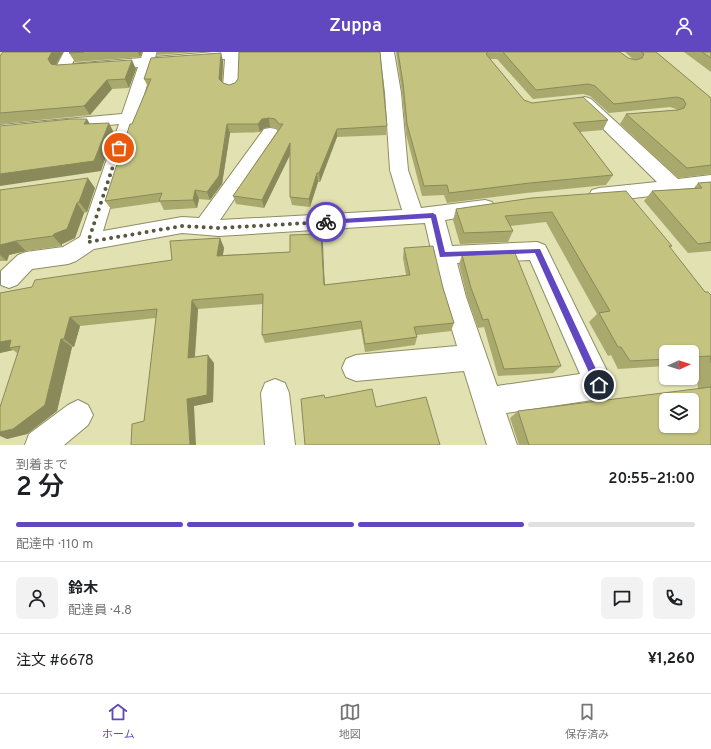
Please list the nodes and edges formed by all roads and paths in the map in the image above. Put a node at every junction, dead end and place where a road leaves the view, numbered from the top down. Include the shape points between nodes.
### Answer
1 (71, 52) edge
2 (262, 52) edge
3 (387, 52) edge
4 (232, 53) edge
5 (148, 57) edge
6 (231, 86) edge
7 (567, 102) edge
8 (129, 118) junction
9 (626, 118) edge
10 (604, 120) junction
11 (0, 130) edge
12 (270, 132) dead end
13 (109, 178) junction
14 (87, 181) edge
15 (711, 182) edge
16 (674, 187) junction
17 (625, 193) junction
18 (579, 197) edge
19 (503, 205) edge
20 (640, 211) edge
21 (424, 216) junction
22 (204, 227) junction
23 (88, 242) junction
24 (443, 255) junction
25 (9, 278) dead end
26 (474, 357) junction
27 (356, 368) dead end
28 (275, 393) dead end
29 (488, 402) junction
30 (78, 415) dead end
31 (40, 445) edge
32 (280, 445) edge
33 (502, 445) edge

1 - 5 street via 62,69
2 - 4 street
3 - 21 street via 399,170
4 - 5 street
4 - 6 street
5 - 8 street
7 - 10 street via 582,100
8 - 11 street
8 - 13 street
9 - 10 street
10 - 16 street
12 - 22 street
13 - 14 street
13 - 23 street
15 - 16 street
16 - 17 street
17 - 18 street
17 - 20 street
19 - 21 street
21 - 22 street
21 - 24 street
22 - 23 street via 182,226
23 - 25 street via 68,255 26,262
24 - 26 street
24 - 29 street via 537,251 599,385
26 - 27 street
26 - 29 street
28 - 32 street
29 - 33 street
30 - 31 street

